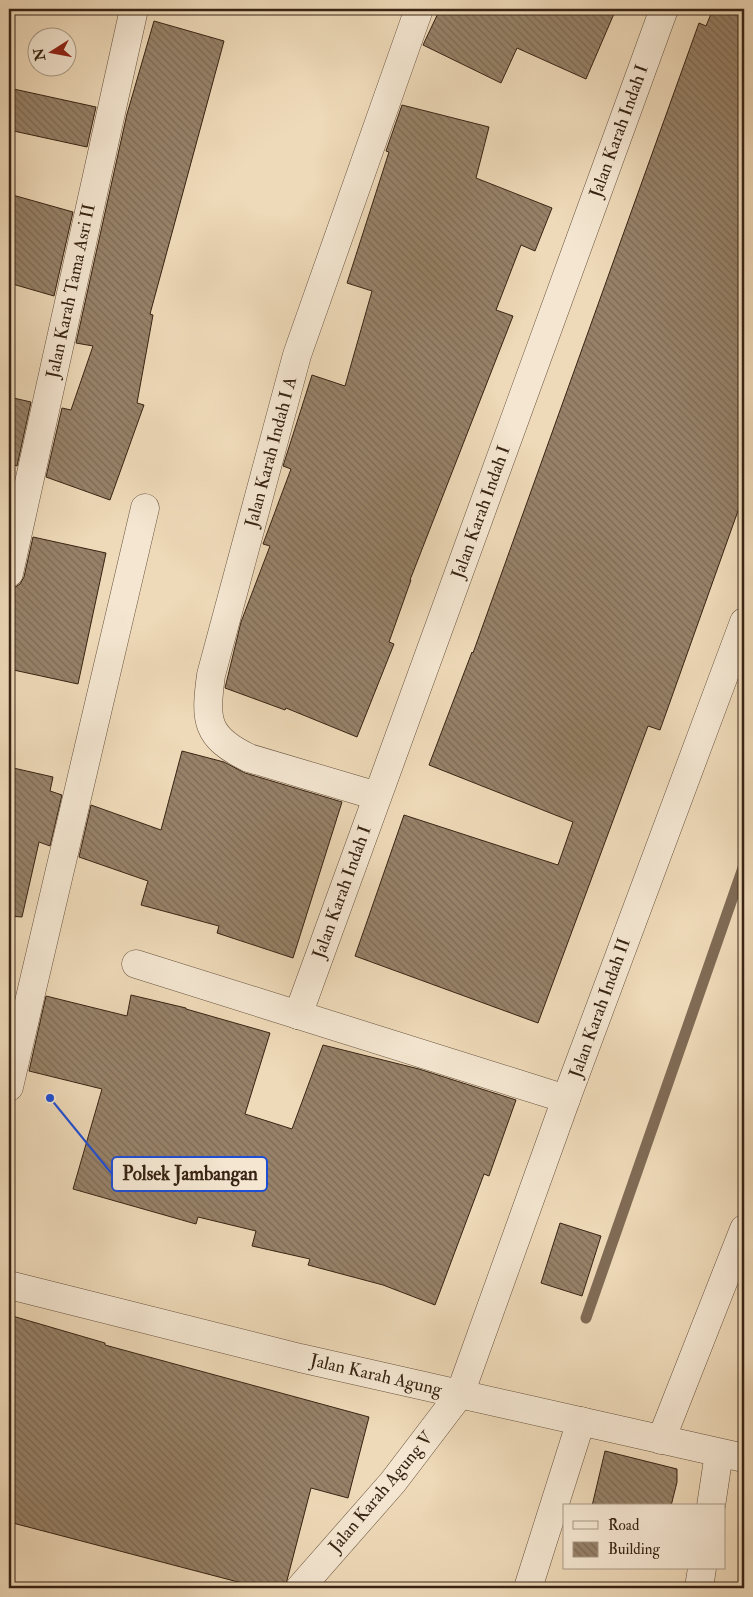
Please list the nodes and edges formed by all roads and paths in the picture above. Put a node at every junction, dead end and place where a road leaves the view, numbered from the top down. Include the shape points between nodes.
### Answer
1 (134, 9) edge
2 (419, 9) edge
3 (664, 9) edge
4 (145, 508) dead end
5 (9, 574) edge
6 (744, 622) edge
7 (377, 796) junction
8 (136, 964) dead end
9 (298, 1015) junction
10 (9, 1086) edge
11 (566, 1099) junction
12 (744, 1229) edge
13 (9, 1285) edge
14 (460, 1394) junction
15 (581, 1422) junction
16 (661, 1440) junction
17 (732, 1455) edge
18 (712, 1504) edge
19 (702, 1570) edge
20 (300, 1588) edge
21 (528, 1588) edge
22 (699, 1588) edge

1 - 5 street, Jalan Karah Tama Asri II
2 - 7 street, Jalan Karah Indah I A via 297,355 211,675 207,701 211,726 230,748 249,758
3 - 7 street, Jalan Karah Indah I
4 - 10 street
6 - 11 street, Jalan Karah Indah II
7 - 9 street, Jalan Karah Indah I
8 - 9 street
9 - 11 street
11 - 14 street, Jalan Karah Indah II
12 - 16 street
13 - 14 street, Jalan Karah Agung via 300,1358
14 - 15 street, Jalan Karah Agung
14 - 20 street, Jalan Karah Agung V via 394,1482
15 - 16 street, Jalan Karah Agung
15 - 21 street
16 - 17 street, Jalan Karah Agung
17 - 18 street
19 - 22 street

